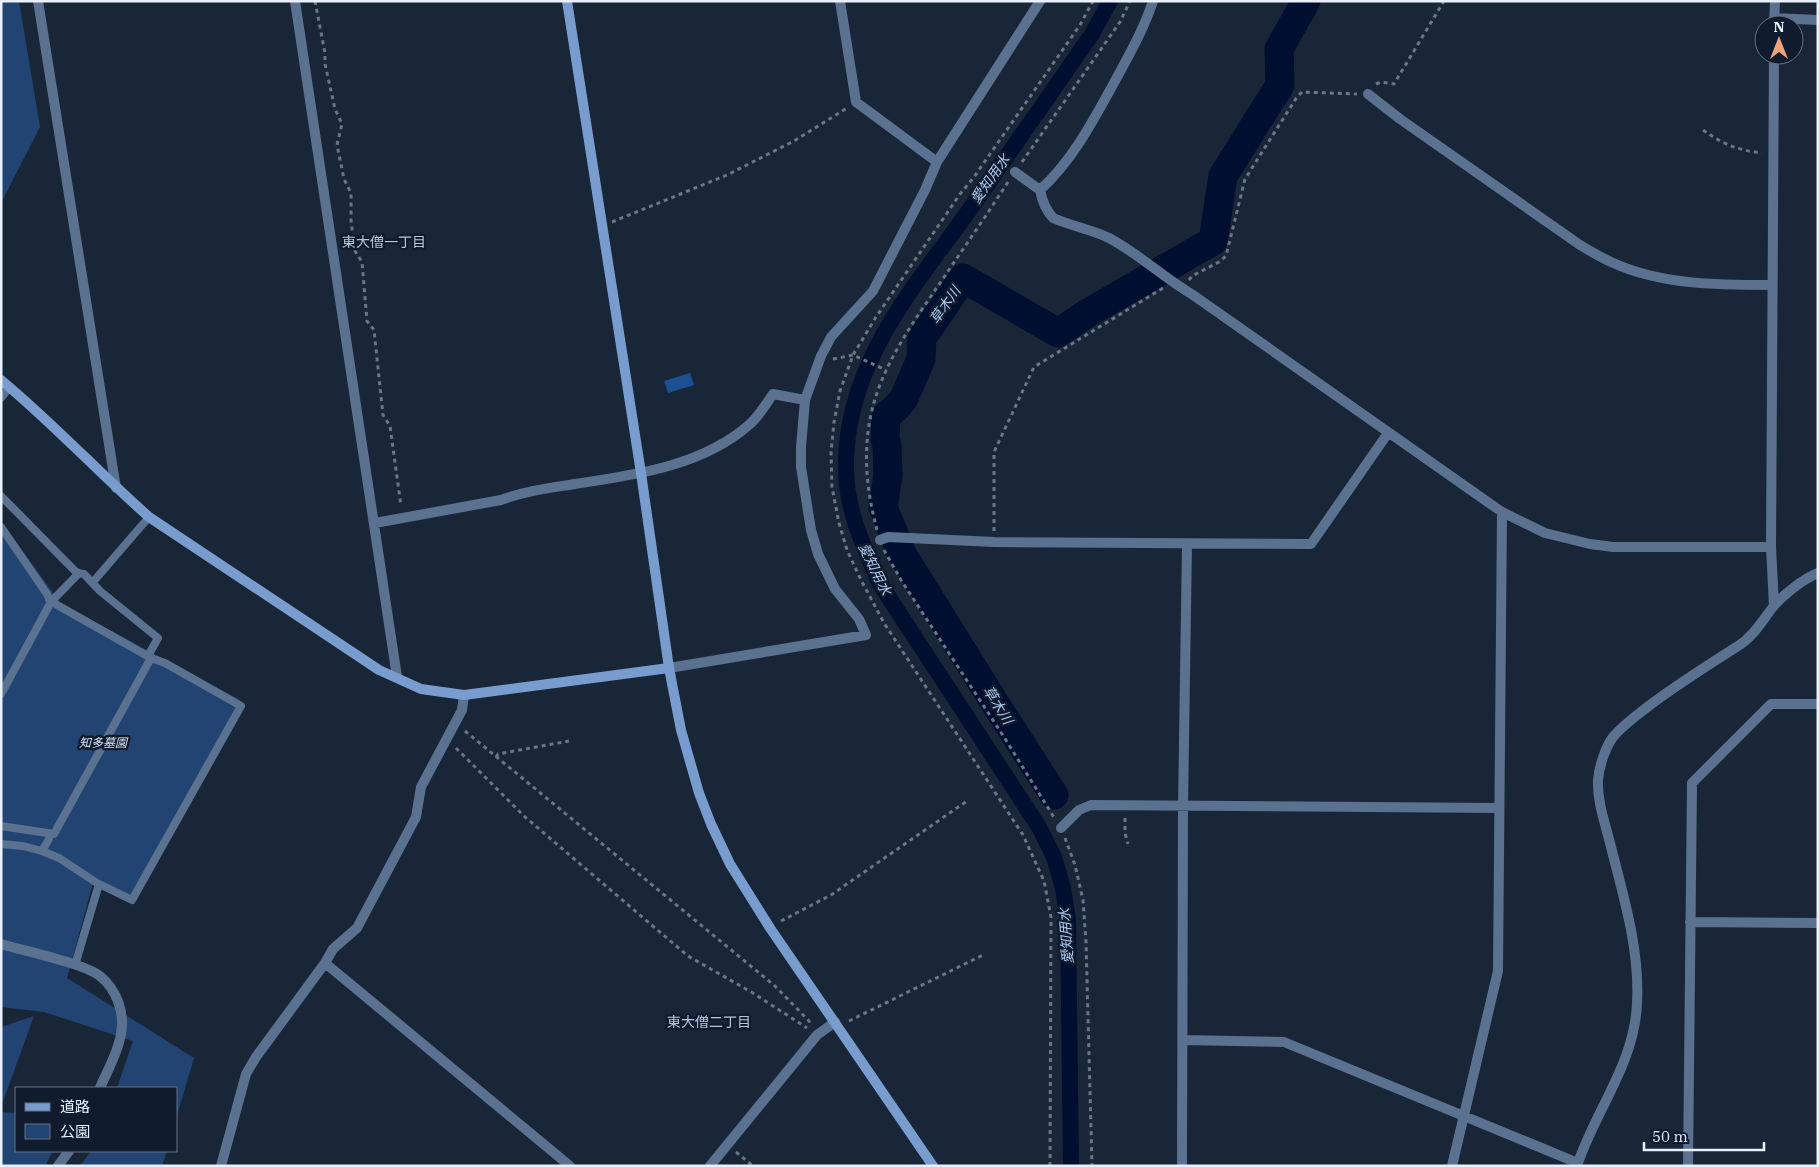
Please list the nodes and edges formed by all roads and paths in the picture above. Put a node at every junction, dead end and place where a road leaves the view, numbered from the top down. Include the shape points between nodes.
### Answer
1 (38, 1) edge
2 (295, 1) edge
3 (315, 1) edge
4 (567, 1) edge
5 (840, 1) edge
6 (1040, 1) edge
7 (1093, 1) edge
8 (1130, 1) edge
9 (1153, 1) edge
10 (1444, 1) edge
11 (1774, 1) edge
12 (1774, 15) edge
13 (1804, 20) edge
14 (1818, 20) edge
15 (1774, 65) edge
16 (1368, 94) junction
17 (856, 102) junction
18 (1703, 130) dead end
19 (1774, 154) junction
20 (937, 162) junction
21 (1015, 172) junction
22 (1040, 190) junction
23 (602, 224) junction
24 (1173, 282) junction
25 (1772, 285) junction
26 (1183, 289) junction
27 (853, 355) junction
28 (886, 370) junction
29 (1, 380) edge
30 (10, 387) junction
31 (1, 398) edge
32 (805, 400) junction
33 (1388, 433) junction
34 (641, 473) junction
35 (116, 488) junction
36 (1, 496) edge
37 (1502, 512) junction
38 (149, 517) junction
39 (402, 517) junction
40 (375, 523) junction
41 (1, 527) edge
42 (880, 540) junction
43 (994, 542) junction
44 (1187, 544) junction
45 (1771, 547) junction
46 (79, 573) junction
47 (1818, 573) edge
48 (93, 582) junction
49 (51, 602) junction
50 (1774, 606) junction
51 (150, 657) junction
52 (669, 668) junction
53 (397, 677) junction
54 (1, 694) edge
55 (464, 695) junction
56 (1818, 704) edge
57 (454, 724) junction
58 (445, 740) junction
59 (570, 741) dead end
60 (496, 757) junction
61 (967, 801) dead end
62 (1125, 806) junction
63 (1183, 807) junction
64 (1499, 808) junction
65 (1, 826) edge
66 (1061, 828) junction
67 (49, 833) junction
68 (1, 844) edge
69 (1128, 844) dead end
70 (42, 851) junction
71 (99, 884) junction
72 (1690, 922) junction
73 (1818, 923) edge
74 (770, 928) junction
75 (1, 944) edge
76 (983, 955) dead end
77 (325, 964) junction
78 (75, 965) junction
79 (837, 1025) junction
80 (1183, 1040) junction
81 (100, 1087) edge
82 (1463, 1114) junction
83 (727, 1145) junction
84 (68, 1152) edge
85 (1577, 1164) edge
86 (58, 1166) edge
87 (221, 1166) edge
88 (570, 1166) edge
89 (710, 1166) edge
90 (753, 1166) edge
91 (933, 1166) edge
92 (1050, 1166) edge
93 (1092, 1166) edge
94 (1182, 1166) edge
95 (1452, 1166) edge
96 (1688, 1166) edge

1 - 35 street
2 - 40 street
3 - 39 path via 325,64 342,124 337,145 344,179 351,193 355,251 362,262 367,321 374,330 383,415 390,426
4 - 23 street
5 - 17 street
6 - 20 street
7 - 27 path
8 - 21 path via 1120,22
9 - 22 street via 1134,46 1094,120 1067,160
10 - 16 path via 1394,84 1381,82 1374,85
11 - 12 street
13 - 14 street
15 - 19 street
16 - 25 street via 1580,245 1612,262 1642,273 1687,282
16 - 26 path via 1302,92 1297,97 1245,178 1226,256 1192,276
17 - 20 street
17 - 23 path via 794,141 728,174
18 - 19 path via 1729,146
19 - 25 street
20 - 32 street via 873,291 831,337
21 - 22 street
21 - 28 path via 911,325
22 - 24 street via 1047,212 1053,218 1108,238
23 - 34 street
24 - 26 street
24 - 43 path via 1034,367 994,452
25 - 45 street
26 - 33 street
27 - 28 path
27 - 92 path via 840,391 831,452 832,487 847,550 884,623 1023,835 1044,882 1051,917
28 - 42 path via 873,405 866,460 867,485
29 - 30 street
30 - 31 lane
30 - 35 street
32 - 34 street via 773,394 752,423 733,438 701,454
32 - 52 street via 801,467 810,530 835,589 859,619 866,635
33 - 37 street
33 - 44 street via 1311,544
34 - 39 street
34 - 52 street
35 - 38 street
36 - 46 lane
37 - 45 street via 1544,532 1613,547
37 - 64 street
38 - 48 lane
38 - 53 street via 356,655
39 - 40 street
40 - 53 street
41 - 49 lane
42 - 43 street via 888,537
42 - 66 path via 901,580
43 - 44 street
44 - 63 street
45 - 50 street
46 - 48 lane
46 - 49 lane
47 - 50 street via 1807,577
48 - 51 lane via 158,638
49 - 51 lane
49 - 54 lane
50 - 85 street via 1745,642 1684,680 1632,718 1612,738 1602,762 1598,781 1600,803 1629,922 1636,967 1637,1004 1622,1068
51 - 67 lane via 54,834
51 - 71 lane via 241,706 132,900
52 - 55 street
52 - 74 street via 681,730 705,808 730,864
53 - 55 street via 421,688
55 - 57 street via 462,710
56 - 72 street via 1771,704 1692,783
57 - 58 street
57 - 60 path
58 - 60 path via 456,747 525,817 688,956 810,1030 809,1022 776,986
58 - 77 street via 421,787 416,817 357,928 333,949
59 - 60 path via 498,754
61 - 74 path via 831,894
62 - 63 street
62 - 66 street via 1091,805 1079,810
62 - 69 path
63 - 64 street
63 - 80 street
64 - 82 street via 1498,971
65 - 67 lane
66 - 93 path via 1075,865 1086,942
67 - 70 lane
68 - 70 lane
70 - 71 lane
71 - 78 lane
72 - 73 street
72 - 96 street
74 - 79 street
75 - 78 street
76 - 79 path
77 - 87 street via 246,1074
77 - 88 street
78 - 81 street via 98,975 110,986 122,1015 121,1034
79 - 83 street via 817,1034
79 - 91 street
80 - 82 street via 1284,1042
80 - 94 street
82 - 85 street
82 - 95 street
83 - 89 street
83 - 90 path
84 - 86 street

